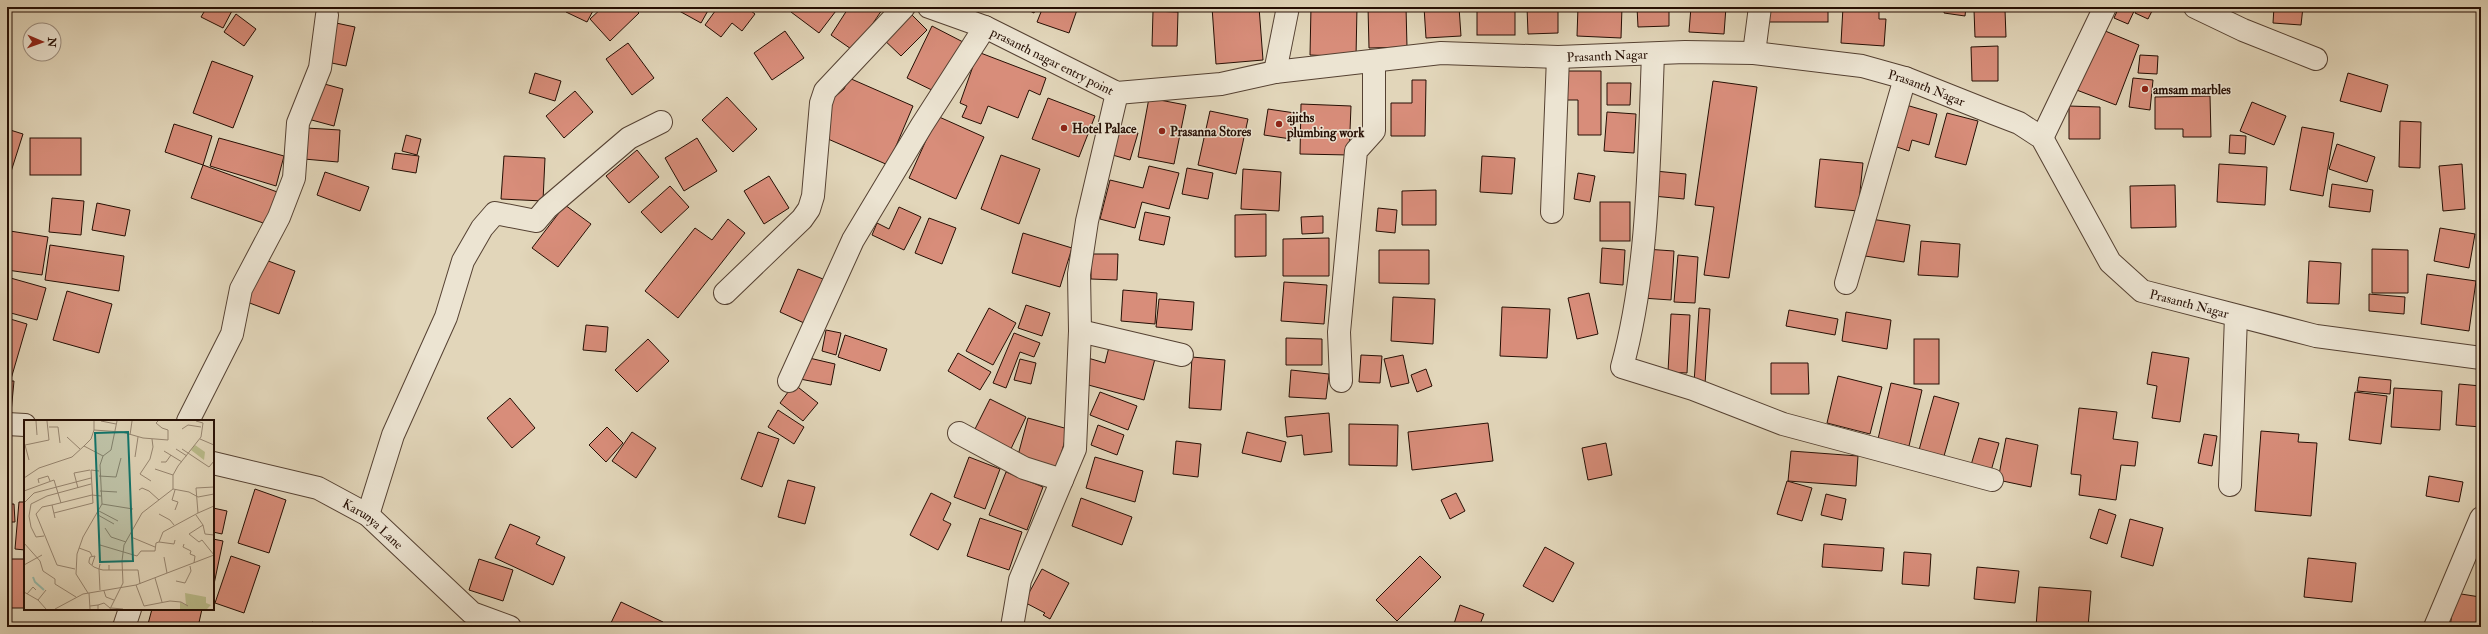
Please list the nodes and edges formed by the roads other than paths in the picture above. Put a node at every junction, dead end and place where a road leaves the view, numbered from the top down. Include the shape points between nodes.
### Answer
1 (904, 7) edge
2 (929, 7) edge
3 (1288, 7) edge
4 (1760, 7) edge
5 (2105, 7) edge
6 (2195, 7) edge
7 (327, 15) dead end
8 (985, 27) junction
9 (1754, 53) junction
10 (1653, 54) junction
11 (1558, 57) junction
12 (2316, 59) dead end
13 (1374, 61) junction
14 (1275, 72) junction
15 (1905, 78) junction
16 (1117, 93) junction
17 (661, 122) dead end
18 (2042, 138) junction
19 (1552, 212) dead end
20 (1846, 283) dead end
21 (725, 294) dead end
22 (2236, 316) junction
23 (1080, 331) junction
24 (1182, 355) dead end
25 (2481, 358) edge
26 (789, 381) dead end
27 (1341, 381) dead end
28 (189, 420) edge
29 (7, 424) edge
30 (24, 425) edge
31 (959, 432) dead end
32 (214, 463) edge
33 (1062, 480) junction
34 (1992, 480) dead end
35 (2230, 485) dead end
36 (368, 515) junction
37 (2481, 518) edge
38 (130, 610) edge
39 (469, 620) edge
40 (124, 627) edge
41 (510, 627) edge
42 (1012, 627) edge
43 (2435, 627) edge

1 - 21 street via 825,91 821,103 813,196 805,214
2 - 8 street, prasanth nagar entry point
3 - 14 street
4 - 9 street
5 - 18 street
6 - 12 street via 2243,30
7 - 28 street via 320,68 298,123 294,178 279,217 241,289 232,334
8 - 16 street, prasanth nagar entry point
8 - 26 street via 853,240
9 - 10 street, Prasanth Nagar
9 - 15 street, Prasanth Nagar via 1862,66
10 - 11 street, Prasanth Nagar
10 - 34 street via 1646,209 1631,334 1622,368 1693,389 1783,424
11 - 13 street, Prasanth Nagar via 1441,54
11 - 19 street
13 - 14 street, Prasanth Nagar
13 - 27 street via 1374,131 1356,151 1339,332
14 - 16 street, prasanth nagar entry point via 1221,84
15 - 18 street, Prasanth Nagar via 2019,123
15 - 20 street
16 - 23 street via 1086,228 1079,274
17 - 36 street via 629,138 536,221 495,213 482,228 463,261 446,317 393,435
18 - 22 street, Prasanth Nagar via 2110,262 2142,291
22 - 25 street, Prasanth Nagar via 2316,336
22 - 35 street
23 - 24 street
23 - 33 street via 1075,449
29 - 30 street
31 - 33 street via 1024,468
32 - 36 street, Karunya Lane via 318,488
33 - 42 street via 1020,580
36 - 39 street, Karunya Lane
37 - 43 street
38 - 40 street
39 - 41 street, Karunya Lane

